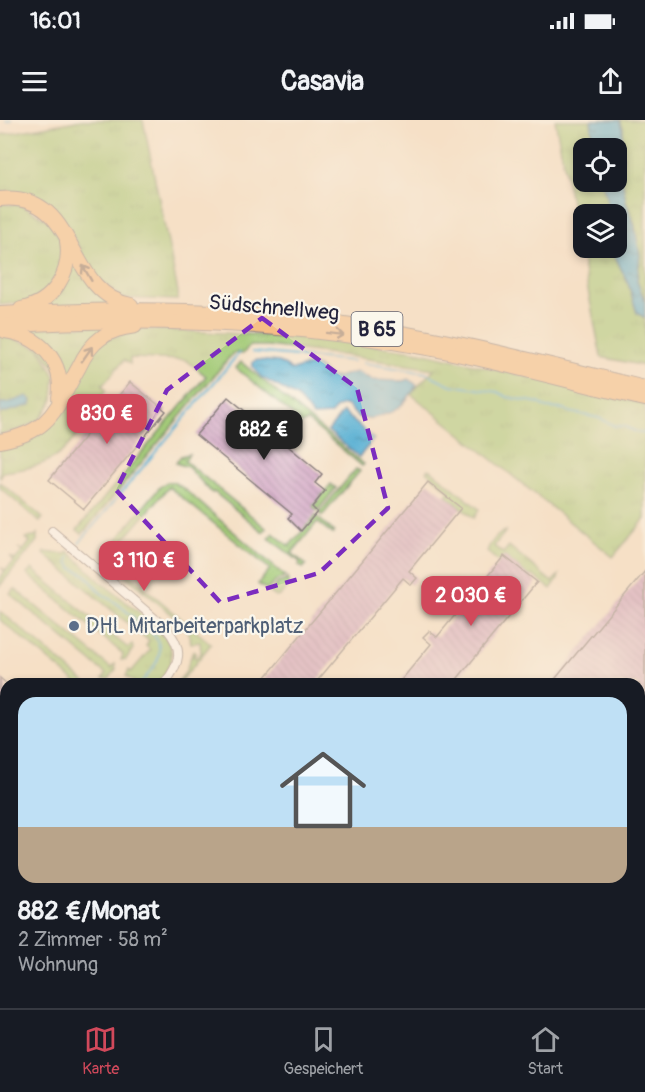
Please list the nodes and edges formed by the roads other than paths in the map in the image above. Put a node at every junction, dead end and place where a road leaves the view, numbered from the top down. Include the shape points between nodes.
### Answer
1 (0, 199) edge
2 (66, 236) junction
3 (0, 314) edge
4 (156, 315) junction
5 (0, 328) edge
6 (645, 388) edge
7 (645, 399) edge
8 (57, 404) junction
9 (0, 441) edge
10 (51, 531) dead end
11 (168, 678) edge

1 - 2 highway via 18,198 37,204 56,220
2 - 3 highway via 67,267 58,285 36,304
4 -> 2 highway via 100,290
3 - 4 highway, Südschnellweg / B 65
4 - 5 highway, Südschnellweg / B 65
4 - 6 highway, Südschnellweg / B 65 via 275,316 365,327 501,353
4 -> 7 highway, Südschnellweg / B 65 via 375,339 499,363
8 -> 4 highway via 84,356 100,338
5 - 8 highway via 30,338 45,350 56,366
8 - 9 highway via 37,429
10 - 11 street via 174,637 179,654

